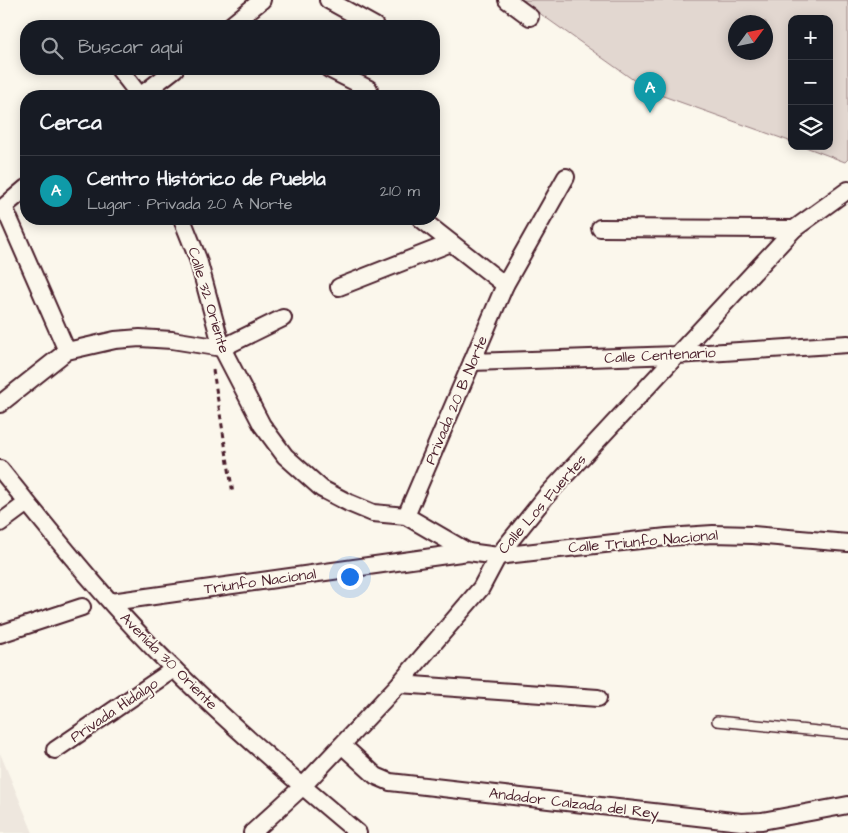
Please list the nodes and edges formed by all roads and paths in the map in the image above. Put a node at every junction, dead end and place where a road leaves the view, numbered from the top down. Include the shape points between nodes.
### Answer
1 (262, 0) edge
2 (328, 0) edge
3 (508, 0) edge
4 (530, 17) dead end
5 (241, 20) edge
6 (364, 20) edge
7 (124, 75) edge
8 (167, 75) edge
9 (341, 75) edge
10 (369, 89) dead end
11 (135, 90) edge
12 (148, 90) edge
13 (566, 177) dead end
14 (848, 190) edge
15 (20, 193) edge
16 (2, 208) edge
17 (184, 225) edge
18 (429, 225) edge
19 (600, 228) dead end
20 (794, 230) junction
21 (452, 243) junction
22 (505, 285) junction
23 (338, 287) dead end
24 (283, 318) dead end
25 (848, 344) edge
26 (216, 346) junction
27 (67, 352) junction
28 (677, 355) junction
29 (472, 362) junction
30 (0, 404) edge
31 (0, 469) edge
32 (233, 494) dead end
33 (28, 503) junction
34 (406, 516) junction
35 (0, 523) edge
36 (848, 543) edge
37 (468, 552) junction
38 (498, 556) junction
39 (111, 602) junction
40 (82, 607) dead end
41 (0, 634) edge
42 (174, 669) junction
43 (399, 684) junction
44 (598, 698) dead end
45 (717, 721) dead end
46 (848, 734) edge
47 (342, 745) junction
48 (54, 750) dead end
49 (303, 786) junction
50 (848, 805) edge
51 (252, 833) edge
52 (358, 833) edge

1 - 5 street
2 - 6 street
3 - 4 street
7 - 11 street
8 - 12 street
9 - 10 street
13 - 22 street, Privada 20 B Norte
14 - 20 street, Calle Los Fuertes
15 - 16 street
16 - 27 street
17 - 26 street, Calle 32 Oriente via 198,259
18 - 21 street
19 - 20 street
20 - 28 street, Calle Los Fuertes
21 - 22 street
21 - 23 street
22 - 29 street, Privada 20 B Norte
24 - 26 street
25 - 28 street, Calle Centenario
26 - 27 street via 140,338 116,340
26 - 32 path
26 - 34 street, Calle 32 Oriente via 262,425 285,456 322,489 348,503 373,513
27 - 30 street
28 - 29 street, Calle Centenario
28 - 38 street, Calle Los Fuertes via 546,495
29 - 34 street, Privada 20 B Norte
31 - 33 street, Avenida 30 Oriente
33 - 35 street
33 - 39 street, Avenida 30 Oriente
34 - 37 street, Calle 32 Oriente
36 - 38 street, Calle Triunfo Nacional via 713,534
37 - 38 street, Triunfo Nacional
37 - 39 street, Triunfo Nacional
38 - 43 street, Calle Los Fuertes via 481,588
39 - 42 street, Avenida 30 Oriente
40 - 41 street
42 - 48 street, Privada Hidalgo
42 - 49 street, Avenida 30 Oriente
43 - 44 street
43 - 47 street, Calle Los Fuertes
45 - 46 lane
47 - 49 street, Calle Los Fuertes
47 - 50 street, Andador Calzada del Rey via 376,776 390,782 741,822
49 - 51 street, Calle Los Fuertes
49 - 52 street, Avenida 30 Oriente

